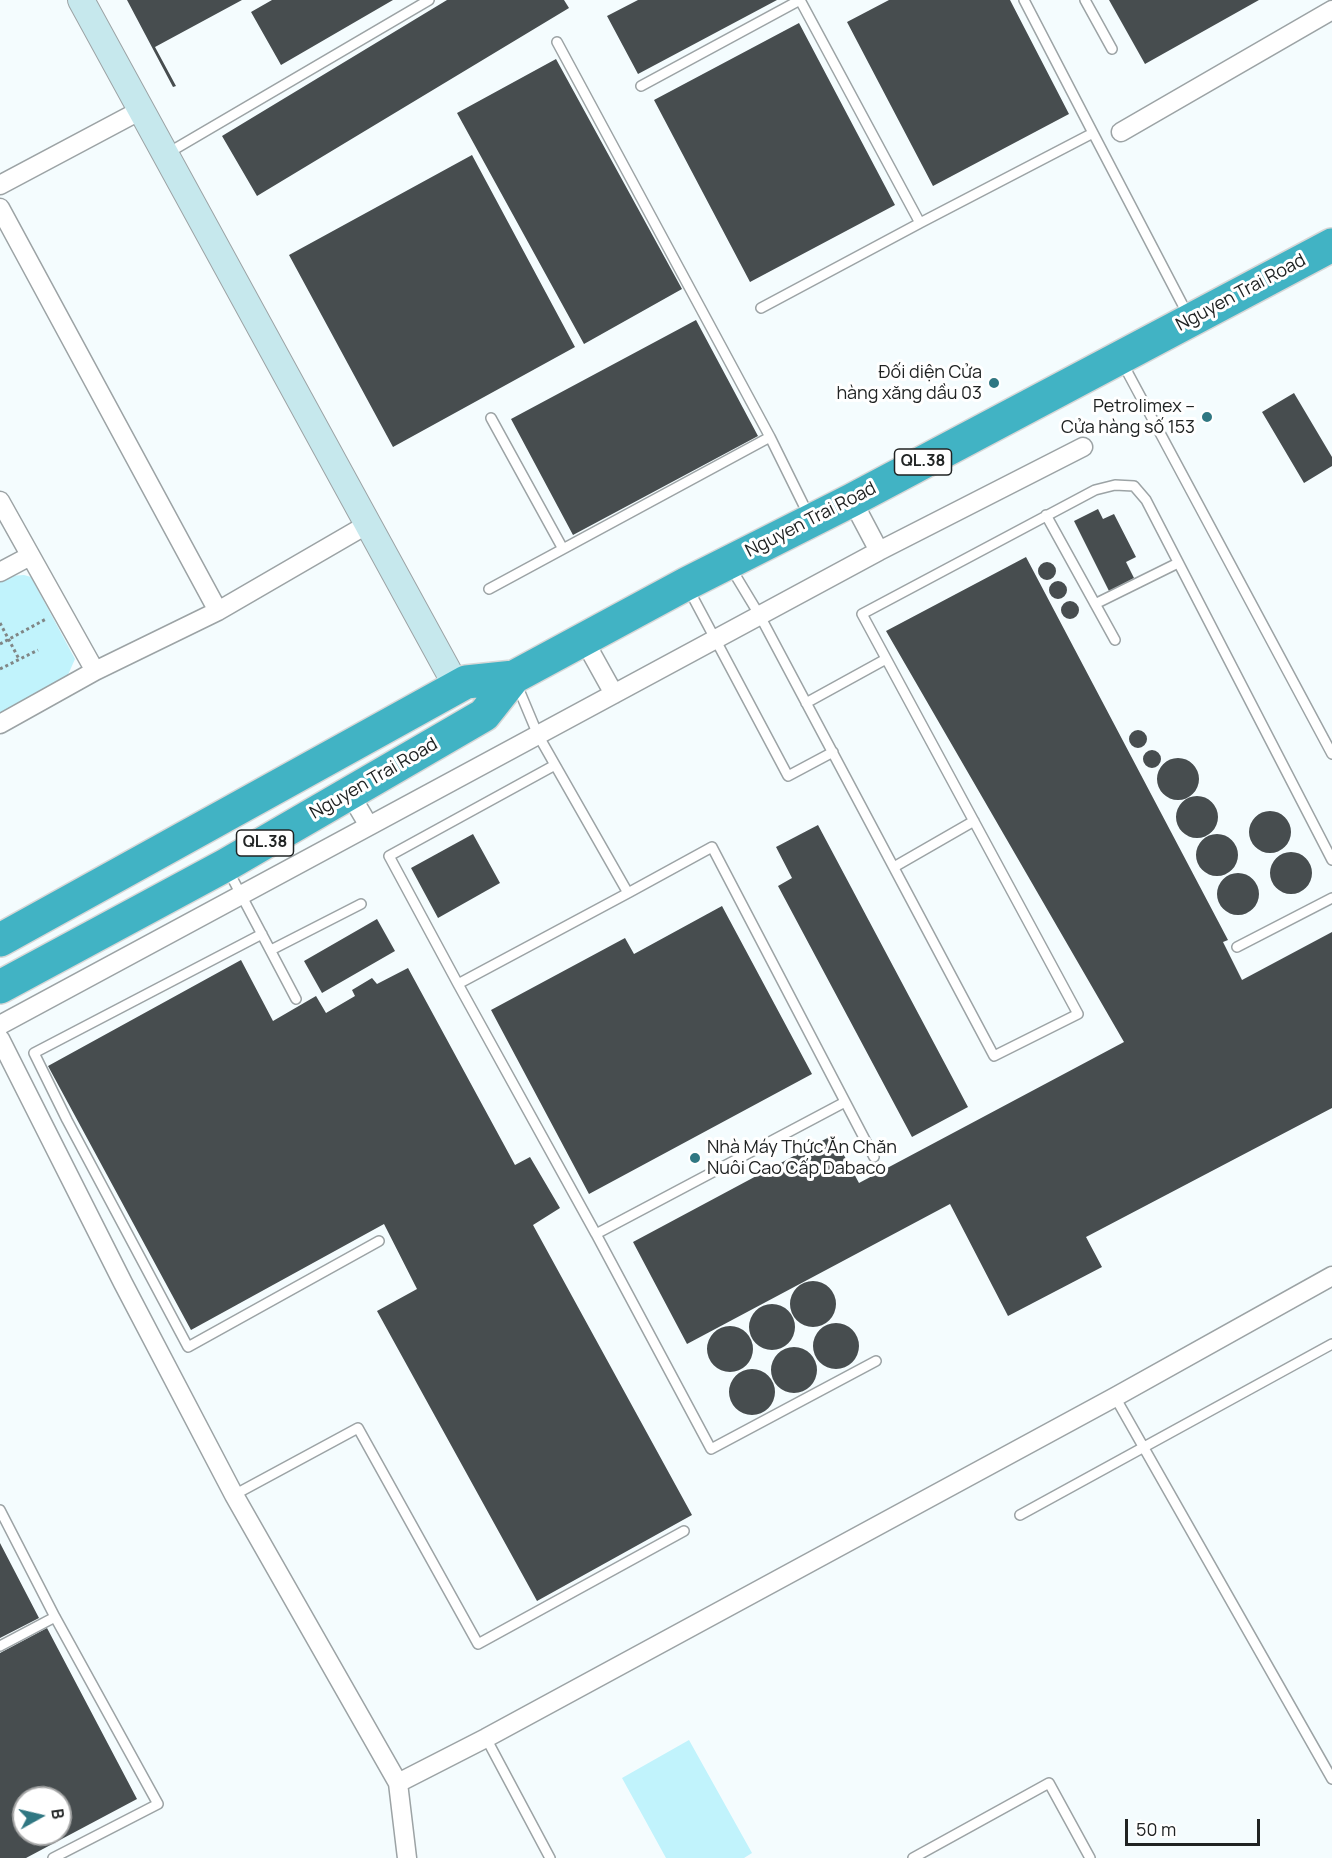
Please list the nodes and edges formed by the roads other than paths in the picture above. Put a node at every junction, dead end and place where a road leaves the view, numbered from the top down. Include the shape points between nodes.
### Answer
1 (81, 0) edge
2 (429, 0) edge
3 (800, 0) edge
4 (1024, 0) edge
5 (1085, 0) edge
6 (1332, 10) edge
7 (557, 42) dead end
8 (1112, 49) dead end
9 (641, 86) dead end
10 (141, 110) junction
11 (1121, 132) dead end
12 (1093, 133) junction
13 (166, 154) junction
14 (0, 185) edge
15 (0, 208) edge
16 (920, 223) junction
17 (1332, 245) edge
18 (762, 308) dead end
19 (1190, 320) junction
20 (1120, 357) junction
21 (491, 418) dead end
22 (770, 437) junction
23 (1083, 447) dead end
24 (852, 500) junction
25 (0, 501) edge
26 (1046, 515) junction
27 (811, 520) junction
28 (368, 525) junction
29 (563, 549) junction
30 (879, 551) junction
31 (30, 556) junction
32 (728, 562) junction
33 (1178, 563) junction
34 (0, 572) edge
35 (686, 584) junction
36 (489, 589) dead end
37 (1095, 604) junction
38 (218, 611) junction
39 (760, 616) junction
40 (584, 640) junction
41 (714, 640) junction
42 (1115, 640) dead end
43 (886, 659) junction
44 (95, 671) junction
45 (514, 677) junction
46 (457, 687) junction
47 (614, 694) junction
48 (806, 703) junction
49 (0, 724) edge
50 (538, 735) junction
51 (833, 752) junction
52 (1332, 754) edge
53 (555, 765) junction
54 (350, 794) junction
55 (974, 821) junction
56 (369, 826) junction
57 (1332, 860) edge
58 (226, 865) junction
59 (894, 867) junction
60 (628, 892) junction
61 (242, 895) junction
62 (1332, 898) edge
63 (361, 904) dead end
64 (135, 914) junction
65 (262, 934) junction
66 (0, 939) edge
67 (152, 944) junction
68 (1237, 947) dead end
69 (270, 950) junction
70 (458, 984) junction
71 (0, 987) edge
72 (296, 999) dead end
73 (0, 1025) edge
74 (0, 1039) edge
75 (845, 1102) junction
76 (874, 1157) dead end
77 (596, 1234) junction
78 (380, 1241) dead end
79 (1332, 1276) edge
80 (1332, 1344) edge
81 (876, 1361) dead end
82 (1115, 1397) junction
83 (1144, 1447) junction
84 (234, 1495) junction
85 (0, 1510) edge
86 (1020, 1515) dead end
87 (684, 1531) dead end
88 (55, 1617) junction
89 (0, 1646) edge
90 (486, 1738) junction
91 (1332, 1779) edge
92 (398, 1783) junction
93 (53, 1858) edge
94 (407, 1858) edge
95 (550, 1858) edge
96 (913, 1858) edge
97 (1090, 1858) edge

1 - 10 street
2 - 13 lane
3 - 9 lane
3 - 16 lane
4 - 12 lane
5 - 8 lane
6 - 11 street
7 - 22 lane
10 - 13 street
10 - 14 street
12 - 16 lane
12 - 19 lane
13 - 28 street
15 - 38 street
16 - 18 lane
17 - 19 highway, Nguyen Trai Road / QL.38
19 - 20 highway, Nguyen Trai Road / QL.38
20 - 24 highway, Nguyen Trai Road / QL.38
20 - 52 lane
21 - 29 lane
22 - 27 lane
22 - 29 lane
23 - 30 street
24 - 27 highway, Nguyen Trai Road / QL.38
24 - 30 street
25 - 31 street
26 - 33 lane via 1095,490 1115,484 1134,486 1146,500
26 - 37 lane
26 - 43 lane via 862,614
27 - 32 highway, Nguyen Trai Road / QL.38
28 - 38 street
28 - 46 street
29 - 36 lane
30 - 39 street
31 - 34 street
31 - 44 street
32 - 35 highway, Nguyen Trai Road / QL.38
32 - 39 lane
33 - 37 lane
33 - 57 lane
35 - 40 highway, Nguyen Trai Road / QL.38
35 - 41 lane
37 - 42 lane
38 - 44 street
39 - 41 street
39 - 48 lane
40 - 45 highway, Nguyen Trai Road / QL.38
40 - 47 street
41 - 47 street
41 - 51 lane via 788,776
43 - 48 lane
43 - 55 lane
44 - 49 street
45 - 46 highway, Nguyen Trai Road / QL.38 via 466,682
45 - 50 lane
45 - 54 highway, Nguyen Trai Road / QL.38 via 484,715
46 - 66 highway, Nguyen Trai Road / QL.38
47 - 50 street
48 - 51 lane
50 - 53 lane
50 - 56 street
51 - 59 lane
53 - 60 lane
53 - 70 lane via 389,856
54 - 56 street
54 - 58 highway, Nguyen Trai Road / QL.38
55 - 59 lane
55 - 59 lane via 1078,1014 994,1056
56 - 61 street
58 - 61 lane
58 - 64 highway, Nguyen Trai Road / QL.38
60 - 70 lane
60 - 75 lane via 712,847
61 - 65 lane
61 - 67 street
62 - 68 lane
63 - 69 lane
64 - 67 street
64 - 71 highway, Nguyen Trai Road / QL.38
65 - 69 lane
65 - 78 lane via 34,1053 188,1347
67 - 73 street
69 - 72 lane
70 - 77 lane
74 - 84 street
75 - 76 lane
75 - 77 lane
77 - 81 lane via 711,1449
79 - 82 street
80 - 83 lane
82 - 83 lane
82 - 90 street
83 - 86 lane
83 - 91 lane
84 - 87 lane via 358,1428 478,1644
84 - 92 street
85 - 88 lane
88 - 89 lane
88 - 93 lane via 158,1804
90 - 92 street
90 - 95 lane
92 - 94 street
96 - 97 lane via 1049,1783

